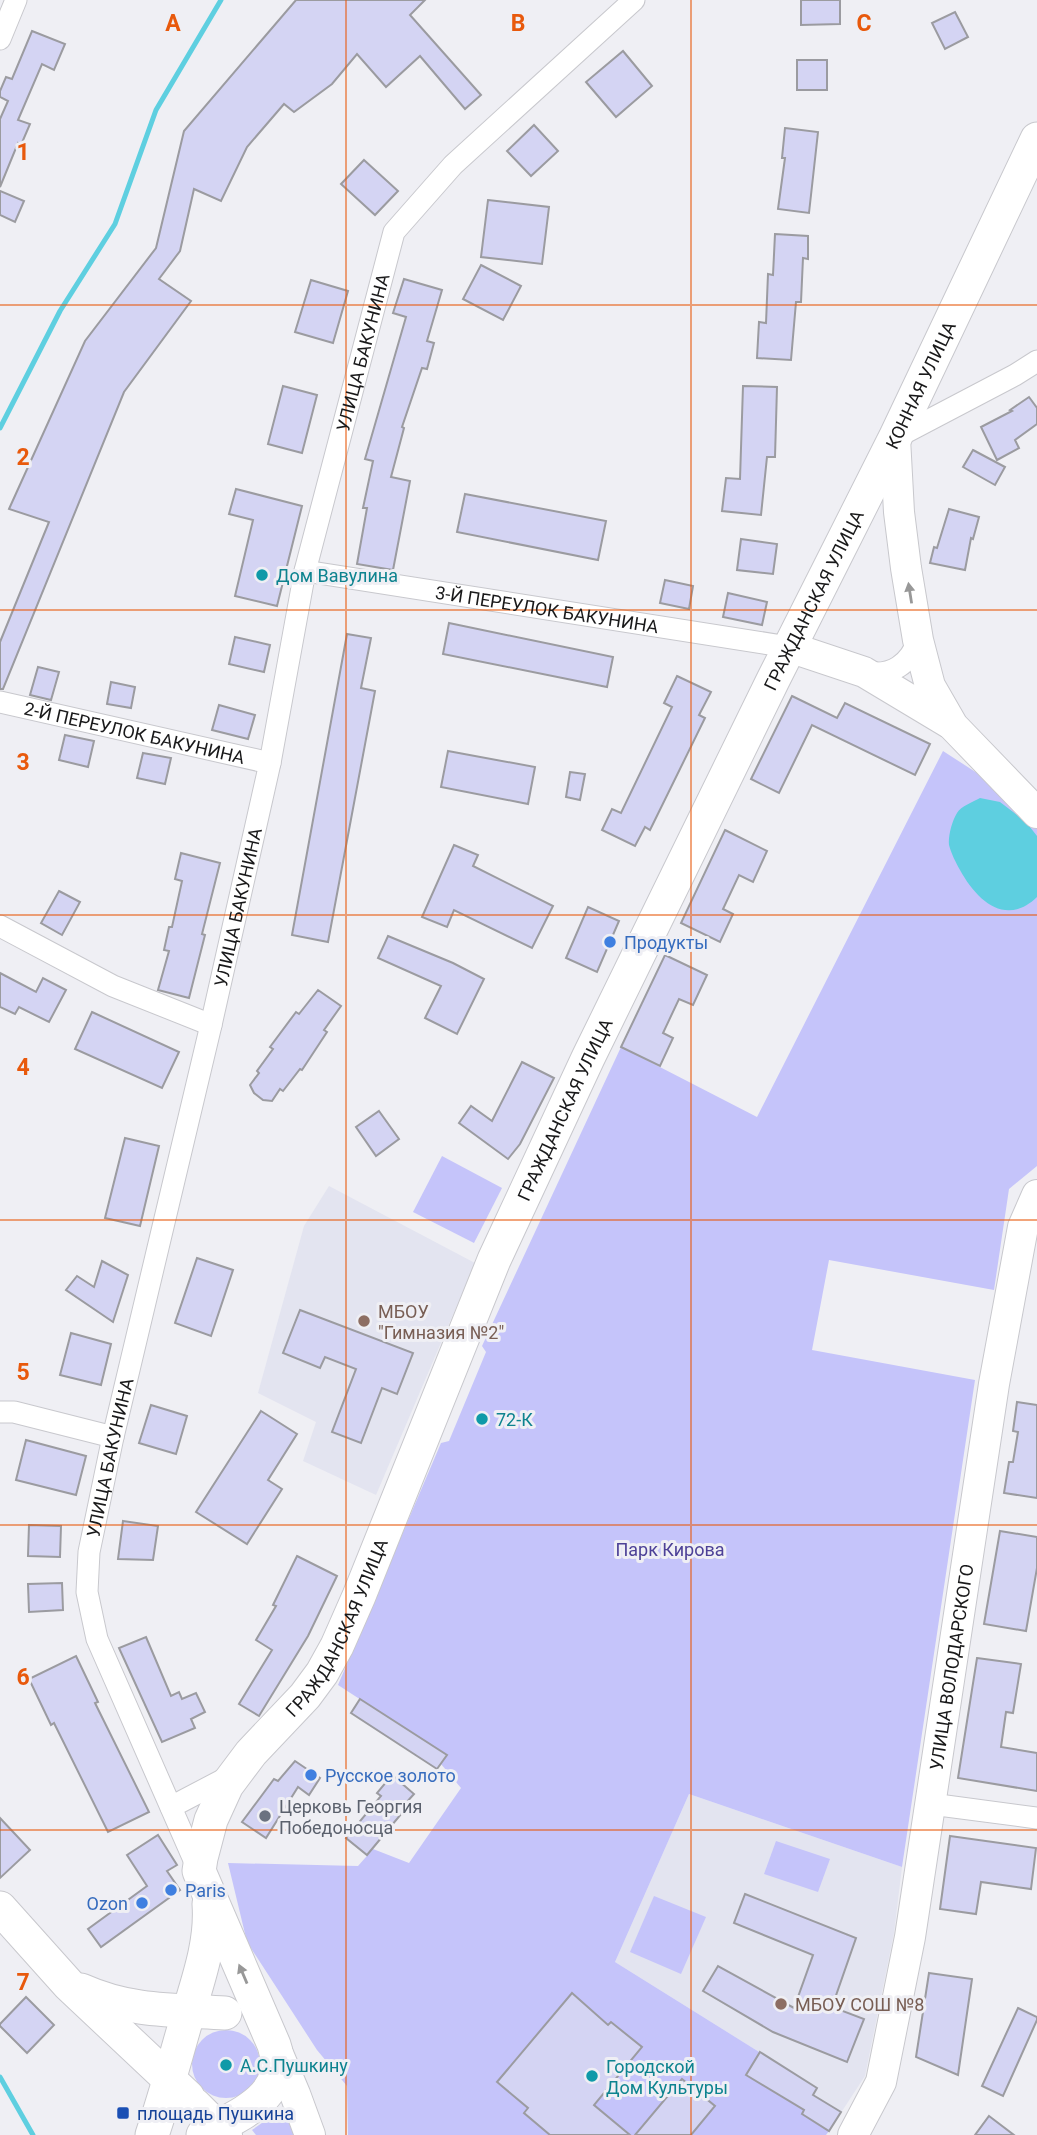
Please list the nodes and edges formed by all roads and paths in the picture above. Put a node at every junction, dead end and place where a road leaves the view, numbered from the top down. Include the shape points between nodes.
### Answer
1 (16, 0) edge
2 (634, 0) edge
3 (0, 39) edge
4 (1037, 139) edge
5 (1037, 361) edge
6 (895, 438) junction
7 (860, 508) junction
8 (899, 512) junction
9 (305, 571) junction
10 (918, 640) junction
11 (789, 647) junction
12 (864, 671) junction
13 (0, 702) edge
14 (953, 726) junction
15 (270, 763) junction
16 (1037, 813) edge
17 (0, 926) edge
18 (211, 1025) junction
19 (1037, 1195) edge
20 (0, 1412) edge
21 (113, 1437) junction
22 (234, 1774) junction
23 (931, 1804) junction
24 (171, 1807) junction
25 (1037, 1818) edge
26 (203, 1881) junction
27 (0, 1908) edge
28 (69, 1984) junction
29 (189, 2011) junction
30 (225, 2013) junction
31 (111, 2025) junction
32 (273, 2043) junction
33 (200, 2099) edge
34 (151, 2135) edge
35 (310, 2135) edge
36 (853, 2135) edge

1 - 3 street
2 - 9 street, УЛИЦА БАКУНИНА via 453,165 394,232
4 - 6 main road, КОННАЯ УЛИЦА
5 - 6 street
6 - 7 main road, ГРАЖДАНСКАЯ УЛИЦА
6 - 8 street, КОННАЯ УЛИЦА
7 - 8 street via 880,505
7 - 11 main road, ГРАЖДАНСКАЯ УЛИЦА
10 -> 8 street, КОННАЯ УЛИЦА
9 - 11 street, 3-Й ПЕРЕУЛОК БАКУНИНА
9 - 15 street, УЛИЦА БАКУНИНА
10 - 12 street via 909,659 893,671
10 - 14 street, КОННАЯ УЛИЦА via 930,685
11 - 12 street, КОННАЯ УЛИЦА
11 - 22 main road, ГРАЖДАНСКАЯ УЛИЦА via 494,1260 337,1646 305,1696
12 - 14 street, КОННАЯ УЛИЦА
13 - 15 street, 2-Й ПЕРЕУЛОК БАКУНИНА
14 - 16 street, КОННАЯ УЛИЦА
15 - 18 street, УЛИЦА БАКУНИНА
17 - 18 street via 113,986
18 - 21 street, УЛИЦА БАКУНИНА
19 - 23 street, УЛИЦА ВОЛОДАРСКОГО via 1023,1227 995,1384
20 - 21 street
21 - 24 street, УЛИЦА БАКУНИНА via 89,1552 87,1592 97,1639
22 - 24 street, ГРАЖДАНСКАЯ УЛИЦА
22 - 26 main road, ГРАЖДАНСКАЯ УЛИЦА via 203,1845
23 - 25 street
23 - 36 street, УЛИЦА ВОЛОДАРСКОГО via 881,2082
24 - 26 street, УЛИЦА БАКУНИНА
26 - 29 main road via 209,1933
32 -> 26 main road
27 - 28 main road
28 - 29 main road via 120,2005
28 - 31 main road
29 - 30 main road
29 - 33 main road
30 - 32 main road via 251,2019 264,2028
30 - 33 main road via 202,2020 187,2032
31 - 33 main road
31 - 34 main road via 142,2082
32 - 33 main road via 277,2066 265,2096
32 - 35 street
33 - 34 main road

